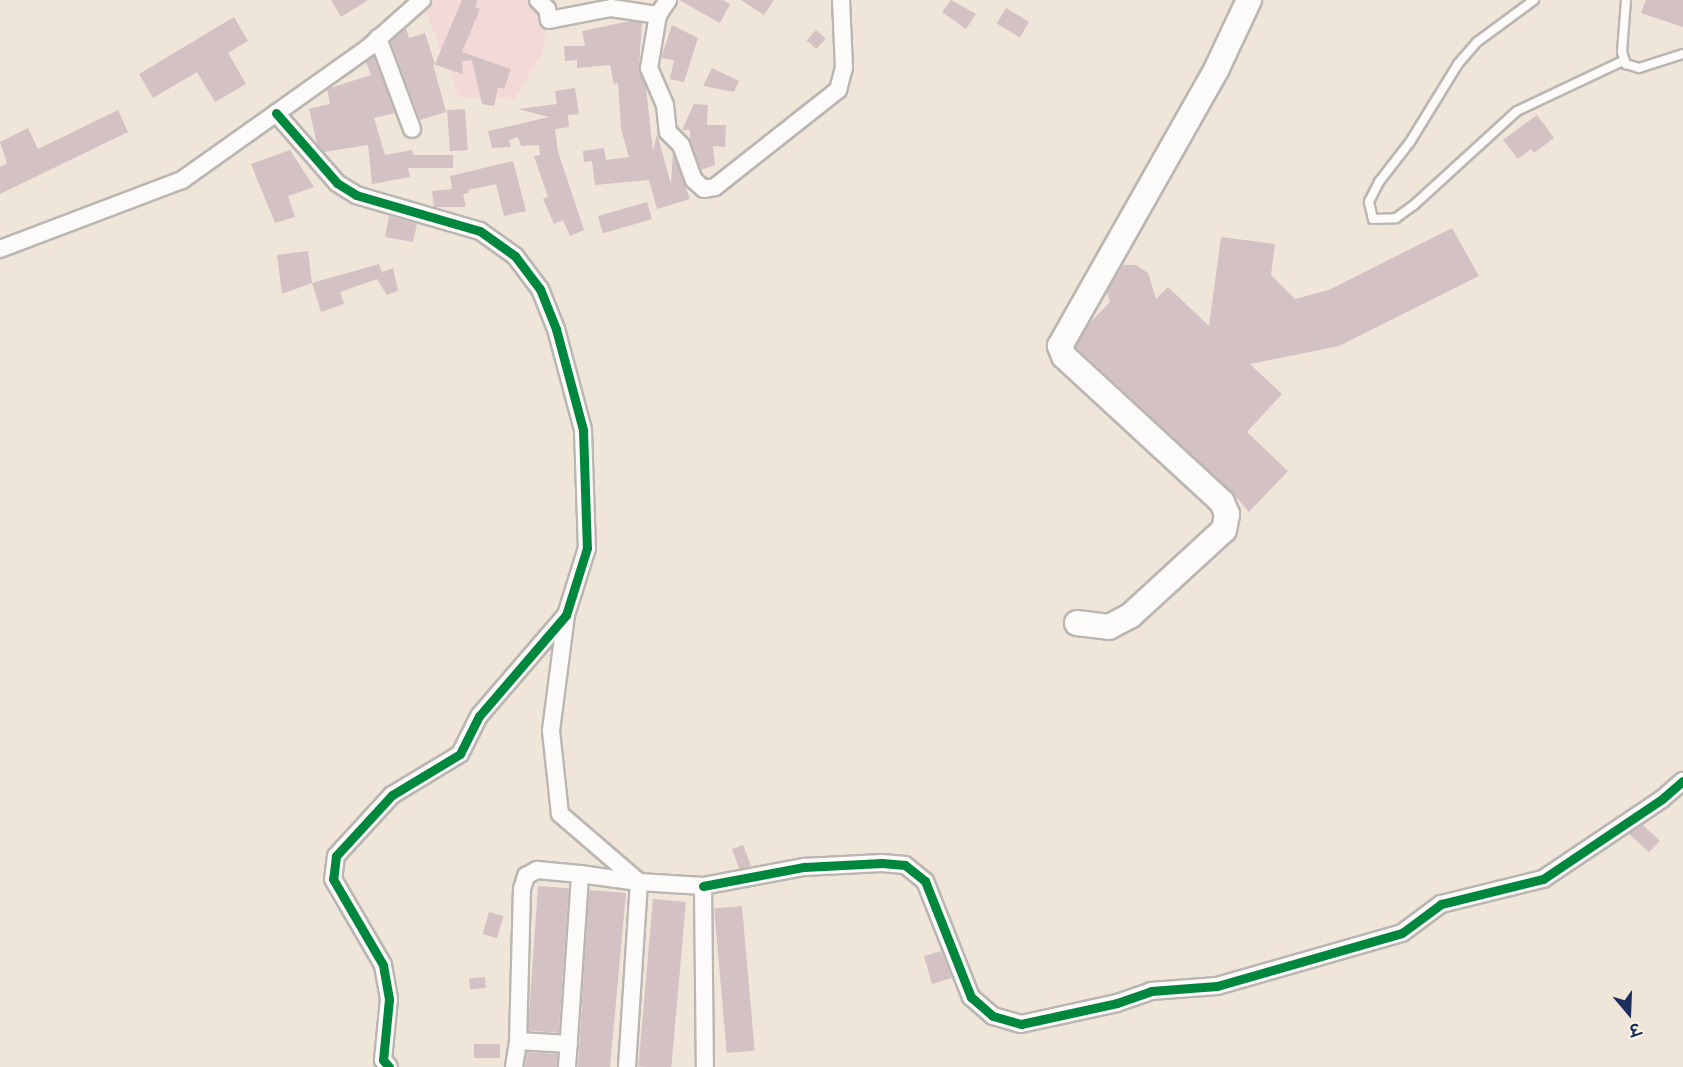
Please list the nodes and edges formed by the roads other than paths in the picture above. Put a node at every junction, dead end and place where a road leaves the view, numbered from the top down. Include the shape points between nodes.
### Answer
1 (422, 0) edge
2 (538, 0) edge
3 (668, 0) edge
4 (841, 0) edge
5 (1250, 0) edge
6 (1534, 0) edge
7 (1626, 0) edge
8 (658, 15) junction
9 (378, 38) junction
10 (1683, 54) edge
11 (1625, 60) junction
12 (276, 113) junction
13 (412, 129) dead end
14 (0, 249) edge
15 (566, 615) junction
16 (1077, 623) dead end
17 (1683, 781) edge
18 (580, 874) junction
19 (639, 882) junction
20 (702, 886) junction
21 (518, 1041) junction
22 (569, 1044) junction
23 (389, 1067) edge
24 (514, 1067) edge
25 (567, 1067) edge
26 (627, 1067) edge
27 (705, 1067) edge

1 - 9 street
2 - 8 street via 547,9 549,20 611,8
3 - 8 street
4 - 8 street via 844,68 838,90 715,187 704,189 694,180 681,145 668,132 665,105 649,68
5 - 16 street via 1217,68 1060,346 1064,356 1222,502 1227,514 1224,530 1130,616 1108,627
6 - 11 lane via 1477,42 1458,64 1410,142 1379,182 1370,202 1373,219 1396,218 1414,205 1517,111
7 - 11 lane
9 - 12 street
9 - 13 street
10 - 11 lane via 1639,68
12 - 14 street via 182,180
12 - 15 street via 337,183 356,195 480,231 515,256 540,289 556,329 583,430 587,548
15 - 19 street via 551,731 560,814
15 - 23 street via 479,716 460,754 392,795 336,856 333,879 383,965 390,999 384,1060
17 - 20 street via 1662,800 1543,879 1441,904 1402,933 1218,986 1151,991 1117,1003 1020,1024 993,1016 971,997 926,880 905,865 804,867
18 - 19 street
18 - 21 street via 537,870 526,876
18 - 22 street
19 - 20 street
19 - 26 street
20 - 27 street
21 - 22 street
21 - 24 street
22 - 25 street

